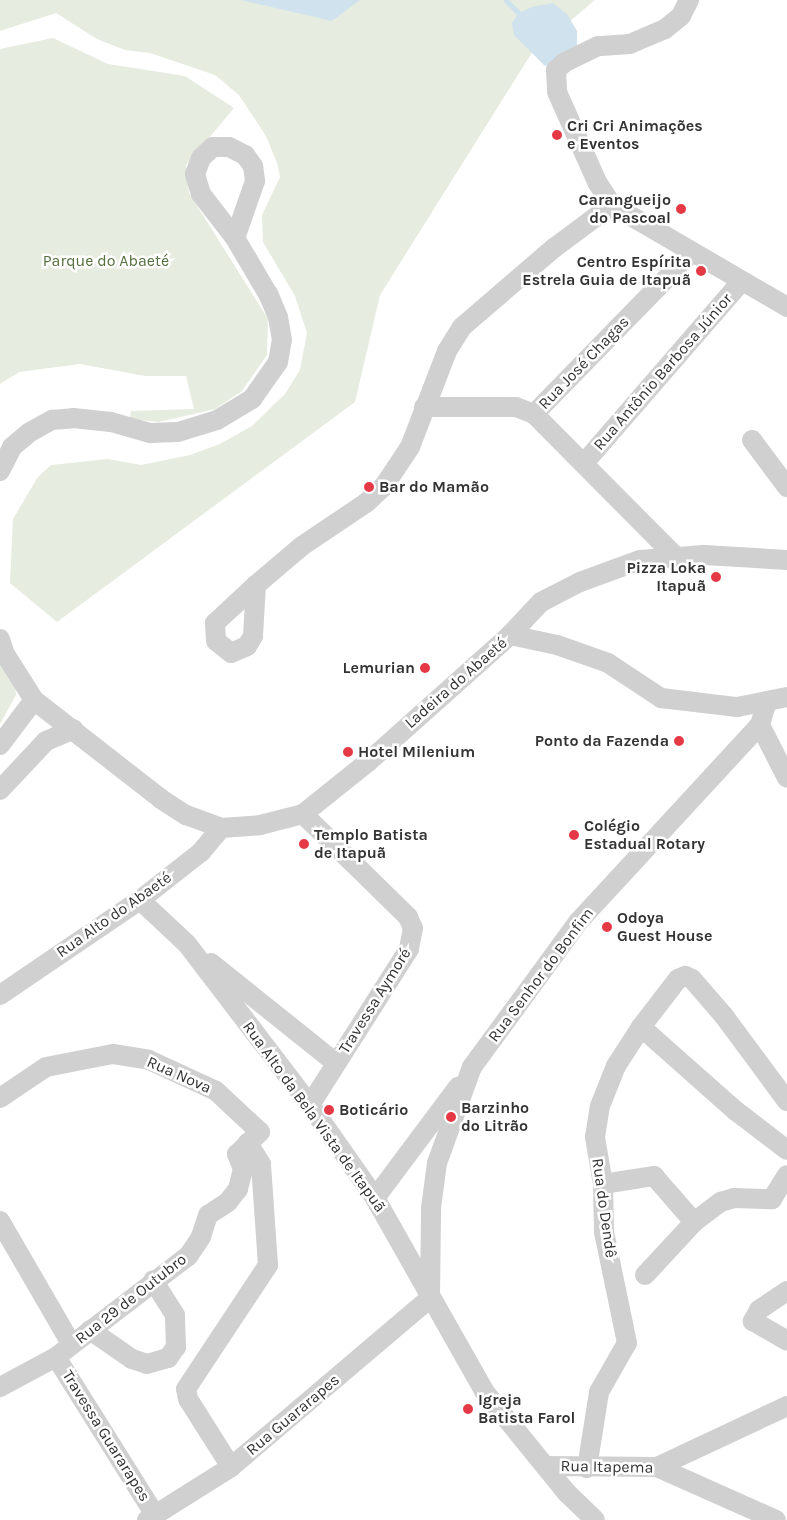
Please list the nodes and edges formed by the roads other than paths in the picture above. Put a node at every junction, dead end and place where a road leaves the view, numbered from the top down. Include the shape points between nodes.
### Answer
1 (690, 0) edge
2 (612, 206) junction
3 (235, 238) dead end
4 (691, 253) junction
5 (741, 282) junction
6 (787, 307) edge
7 (424, 407) junction
8 (534, 414) junction
9 (752, 440) dead end
10 (585, 462) junction
11 (0, 471) edge
12 (787, 487) edge
13 (676, 557) junction
14 (787, 560) edge
15 (256, 585) dead end
16 (510, 635) junction
17 (0, 639) edge
18 (787, 697) edge
19 (34, 700) junction
20 (766, 704) junction
21 (760, 725) junction
22 (74, 729) junction
23 (0, 745) edge
24 (787, 778) edge
25 (0, 790) edge
26 (303, 814) junction
27 (221, 828) junction
28 (140, 900) junction
29 (187, 944) junction
30 (0, 995) edge
31 (641, 1027) junction
32 (336, 1063) junction
33 (472, 1068) junction
34 (0, 1098) edge
35 (787, 1101) edge
36 (310, 1105) junction
37 (254, 1138) junction
38 (787, 1150) edge
39 (787, 1175) edge
40 (602, 1184) junction
41 (376, 1198) junction
42 (0, 1221) edge
43 (694, 1222) junction
44 (645, 1275) dead end
45 (153, 1280) junction
46 (787, 1291) edge
47 (430, 1298) junction
48 (90, 1330) junction
49 (787, 1341) edge
50 (64, 1351) junction
51 (0, 1387) edge
52 (787, 1406) edge
53 (546, 1466) junction
54 (231, 1467) junction
55 (657, 1467) junction
56 (587, 1468) junction
57 (151, 1518) edge
58 (595, 1520) edge
59 (776, 1520) edge

1 - 2 street via 681,16 665,29 630,44 598,46 577,54 556,70 557,92 596,182
2 - 4 street
2 - 7 street via 554,248 462,327 447,350
3 - 11 street via 268,294 278,317 282,340 278,362 252,399 217,420 178,432 150,433 111,422 73,418 52,420 12,447
4 - 5 street
4 - 8 street, Rua José Chagas
5 - 6 street
5 - 10 street, Rua Antônio Barbosa Júnior
7 - 8 street, Rua José Chagas via 516,407
7 - 15 street via 410,447 384,486
8 - 10 street, Rua Antônio Barbosa Júnior
9 - 12 street
10 - 13 street, Rua Antônio Barbosa Júnior
13 - 14 street, Ladeira do Abaeté via 704,555
13 - 16 street, Ladeira do Abaeté via 640,560 580,582 541,602
16 - 20 street via 597,658 660,698 737,707
16 - 26 street, Ladeira do Abaeté via 368,762
17 - 19 street, Ladeira do Abaeté via 4,654
18 - 20 street
19 - 22 street, Ladeira do Abaeté
19 - 23 street
20 - 21 street, Rua Senhor do Bonfim
21 - 24 street
21 - 33 street, Rua Senhor do Bonfim via 578,922
22 - 25 street via 55,735 36,749
22 - 27 street, Ladeira do Abaeté via 161,799 186,815
26 - 27 street, Ladeira do Abaeté via 260,824
26 - 32 street, Travessa Aymoré via 408,917 413,928 409,950
27 - 28 street, Rua Alto do Abaeté via 201,852
28 - 29 street, Rua Alto da Bela Vista de Itapuã
28 - 30 street, Rua Alto do Abaeté
29 - 32 street, Rua Alto da Bela Vista de Itapuã
29 - 36 street, Rua Alto da Bela Vista de Itapuã
31 - 35 street, Rua do Dendê via 678,979 692,979
31 - 38 street via 736,1111
31 - 40 street, Rua do Dendê via 616,1066 600,1106 595,1137
32 - 36 street, Travessa Aymoré
33 - 41 street, Rua Senhor do Bonfim
33 - 47 street, Rua Senhor do Bonfim via 437,1164 430,1208
34 - 37 street, Rua Nova via 46,1068 112,1054 149,1060 216,1091 253,1122
36 - 41 street, Rua Alto da Bela Vista de Itapuã
37 - 45 street, Rua 29 de Outubro via 237,1154 243,1169 234,1196 208,1215 201,1237 188,1256
37 - 54 street, Rua Nova via 261,1164 268,1265 185,1393
39 - 43 street via 777,1195 767,1200 734,1198 721,1202
40 - 43 street via 654,1176
40 - 56 street, Rua do Dendê via 604,1232 627,1343 599,1392
41 - 47 street, Rua Alto da Bela Vista de Itapuã
42 - 50 street, Rua 29 de Outubro
43 - 44 street
45 - 48 street, Rua 29 de Outubro
45 - 48 street via 175,1315 176,1347 168,1358 148,1364 132,1359
46 - 49 street via 759,1310 753,1321 756,1326
47 - 53 street, Rua Alto da Bela Vista de Itapuã via 484,1391
47 - 54 street, Rua Guararapes
48 - 50 street, Rua 29 de Outubro
50 - 51 street
50 - 57 street, Travessa Guararapes
52 - 55 street
53 - 56 street, Rua Itapema
53 - 58 street, Rua Alto da Bela Vista de Itapuã via 566,1492
54 - 57 street, Rua Guararapes
55 - 56 street, Rua Itapema
55 - 59 street, Rua Itapema

